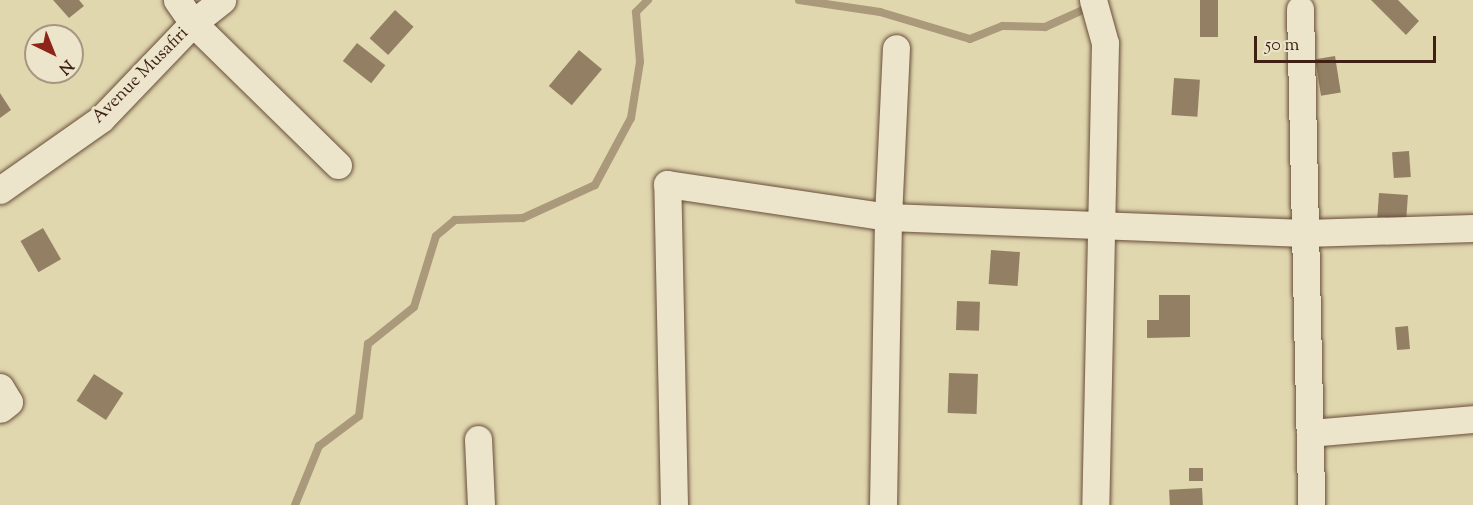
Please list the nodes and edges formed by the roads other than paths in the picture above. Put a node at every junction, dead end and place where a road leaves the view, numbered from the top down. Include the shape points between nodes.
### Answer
1 (177, 0) edge
2 (222, 0) edge
3 (1093, 0) edge
4 (1300, 9) dead end
5 (193, 23) junction
6 (896, 48) dead end
7 (338, 165) dead end
8 (0, 190) edge
9 (888, 217) junction
10 (1101, 226) junction
11 (1473, 228) edge
12 (1305, 233) junction
13 (0, 387) edge
14 (0, 409) edge
15 (1473, 419) edge
16 (1310, 433) junction
17 (478, 439) dead end
18 (481, 505) edge
19 (674, 505) edge
20 (883, 505) edge
21 (1095, 505) edge
22 (1311, 505) edge

1 - 5 street
2 - 5 street, Avenue Musafiri
3 - 10 street via 1105,43
4 - 12 street
5 - 7 street
5 - 8 street, Avenue Musafiri via 101,119
6 - 9 street
9 - 10 street
9 - 19 street via 667,184
9 - 20 street
10 - 12 street
10 - 21 street
11 - 12 street
12 - 16 street
13 - 14 street via 9,402
15 - 16 street
16 - 22 street
17 - 18 street

